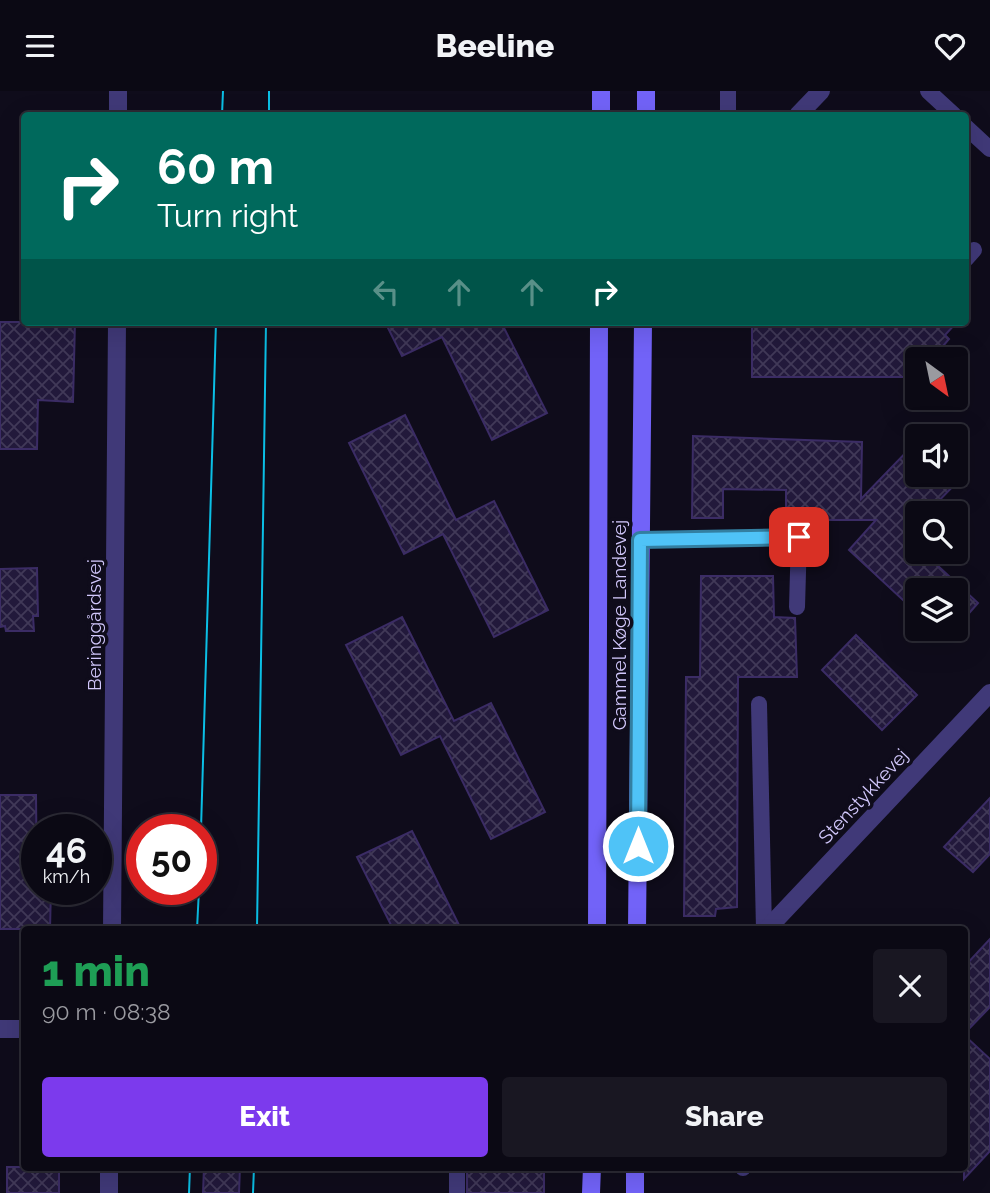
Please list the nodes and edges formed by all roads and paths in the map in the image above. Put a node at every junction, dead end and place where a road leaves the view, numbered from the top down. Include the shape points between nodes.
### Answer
1 (118, 91) edge
2 (601, 91) edge
3 (646, 91) edge
4 (728, 91) edge
5 (821, 91) edge
6 (928, 91) edge
7 (118, 112) edge
8 (601, 112) edge
9 (646, 112) edge
10 (728, 112) edge
11 (801, 112) edge
12 (951, 112) edge
13 (969, 130) edge
14 (990, 149) edge
15 (117, 326) edge
16 (599, 326) edge
17 (643, 326) edge
18 (640, 540) junction
19 (797, 607) dead end
20 (990, 693) edge
21 (759, 704) dead end
22 (113, 926) edge
23 (597, 926) edge
24 (637, 926) edge
25 (769, 926) edge
26 (771, 926) edge
27 (0, 1029) edge
28 (21, 1029) edge
29 (109, 1171) edge
30 (457, 1171) edge
31 (592, 1171) edge
32 (635, 1171) edge
33 (109, 1193) edge
34 (457, 1193) edge
35 (591, 1193) edge
36 (635, 1193) edge

1 - 7 street
2 - 8 main road
3 - 9 main road
4 - 10 lane
5 - 11 street
6 - 12 lane
13 - 14 lane
15 - 22 street, Beringgårdsvej
16 - 23 main road, Gammel Køge Landevej
17 - 18 main road, Gammel Køge Landevej
18 - 19 lane via 799,537
18 - 24 main road, Gammel Køge Landevej
20 - 26 street, Stenstykkevej
21 - 25 lane
27 - 28 street
29 - 33 street
30 - 34 lane
31 - 35 main road
32 - 36 main road

